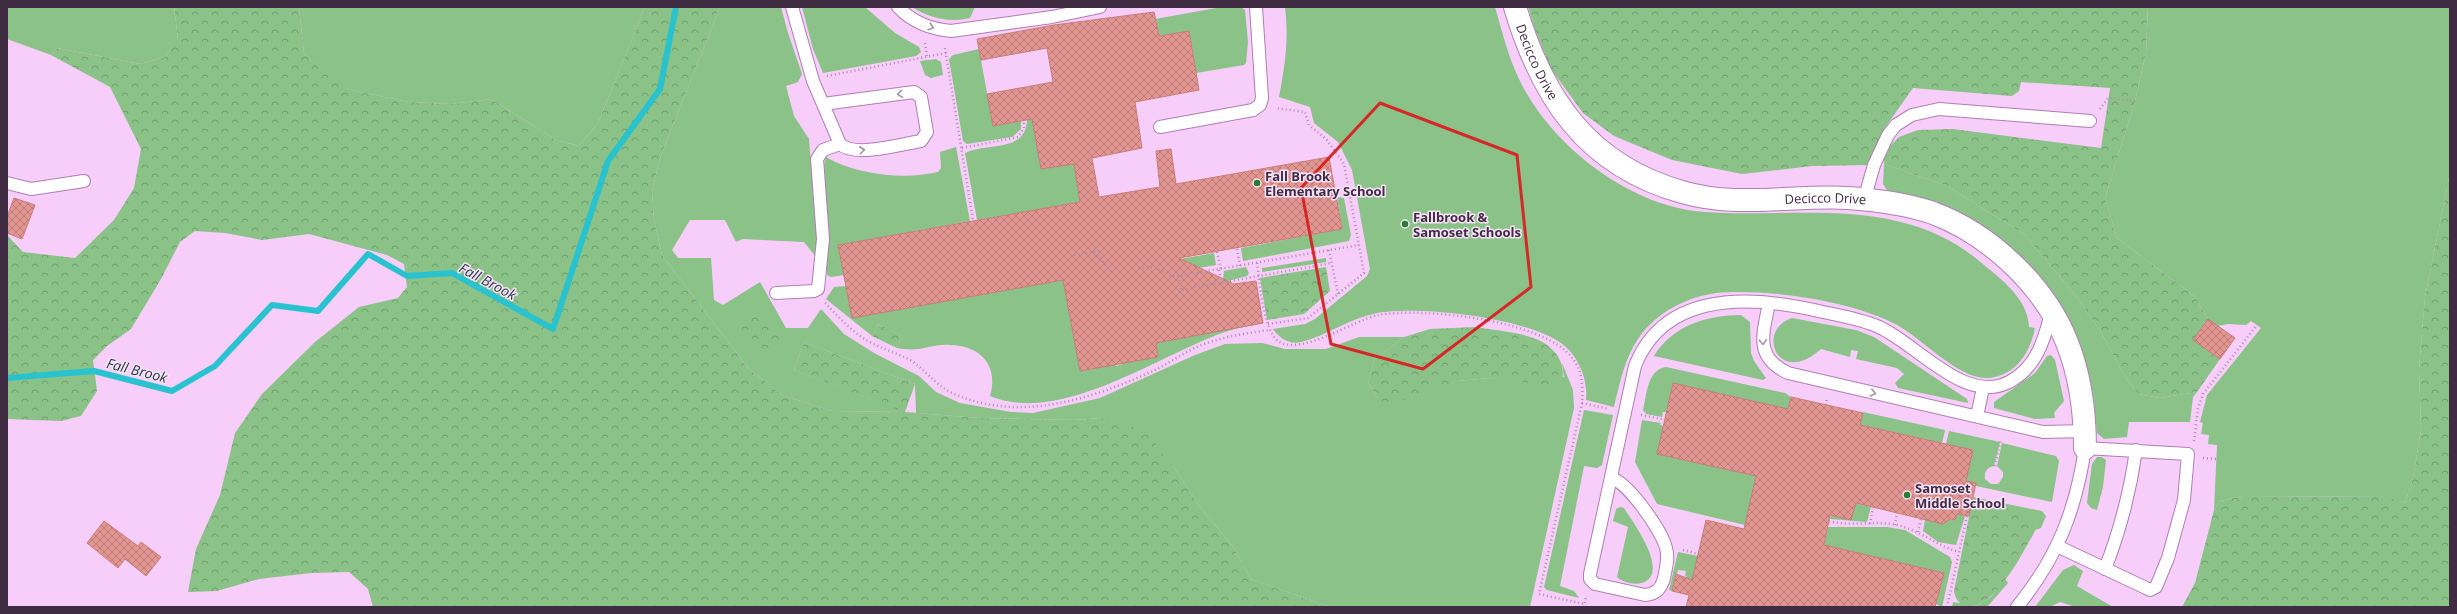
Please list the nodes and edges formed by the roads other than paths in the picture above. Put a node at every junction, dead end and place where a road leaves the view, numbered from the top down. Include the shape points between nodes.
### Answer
1 (792, 7) edge
2 (898, 7) edge
3 (1100, 7) edge
4 (1256, 7) edge
5 (1515, 7) edge
6 (823, 104) junction
7 (2090, 120) road end
8 (1160, 126) dead end
9 (840, 144) junction
10 (84, 181) dead end
11 (7, 183) edge
12 (1864, 200) junction
13 (776, 293) dead end
14 (1769, 304) junction
15 (2051, 313) junction
16 (1983, 388) junction
17 (1977, 416) junction
18 (2085, 439) junction
19 (2136, 450) junction
20 (1611, 478) junction
21 (2057, 546) junction
22 (2105, 569) junction
23 (2017, 607) edge

1 - 6 lane via 813,81
2 -> 3 lane via 918,22 939,30 951,31 1052,17
4 - 8 lane via 1262,98 1260,106 1253,110
5 - 12 street, Decicco Drive via 1540,76 1560,108 1608,157 1637,174 1679,192 1708,199
6 - 9 lane
9 -> 6 lane via 857,151 921,140 927,132 921,97 914,92
7 - 12 lane via 1939,109 1912,115 1896,125 1888,135 1874,166
9 - 13 lane via 823,150 817,159 823,248 818,289
10 - 11 lane via 31,189
12 - 15 street, Decicco Drive via 1892,203 1932,213 1965,228 1996,249 2025,276
14 - 16 lane via 1804,307 1880,328 1967,385
14 -> 17 lane via 1763,346 1766,356 1778,369
14 - 20 lane via 1732,302 1697,308 1666,323 1655,333 1642,350 1635,366
15 - 16 lane via 2042,344 2028,369 2003,385
15 - 18 street, Decicco Drive via 2066,339 2084,405
16 - 17 lane
17 - 18 lane
18 - 19 lane
18 - 21 lane via 2080,485
19 - 22 lane via 2130,495
19 - 22 lane via 2188,454 2184,500 2178,527 2154,589 2146,588
20 - 20 lane via 1590,579 1595,584 1645,595 1653,594 1659,590 1664,576 1667,561 1665,544 1626,486
21 - 22 lane
21 - 23 lane

